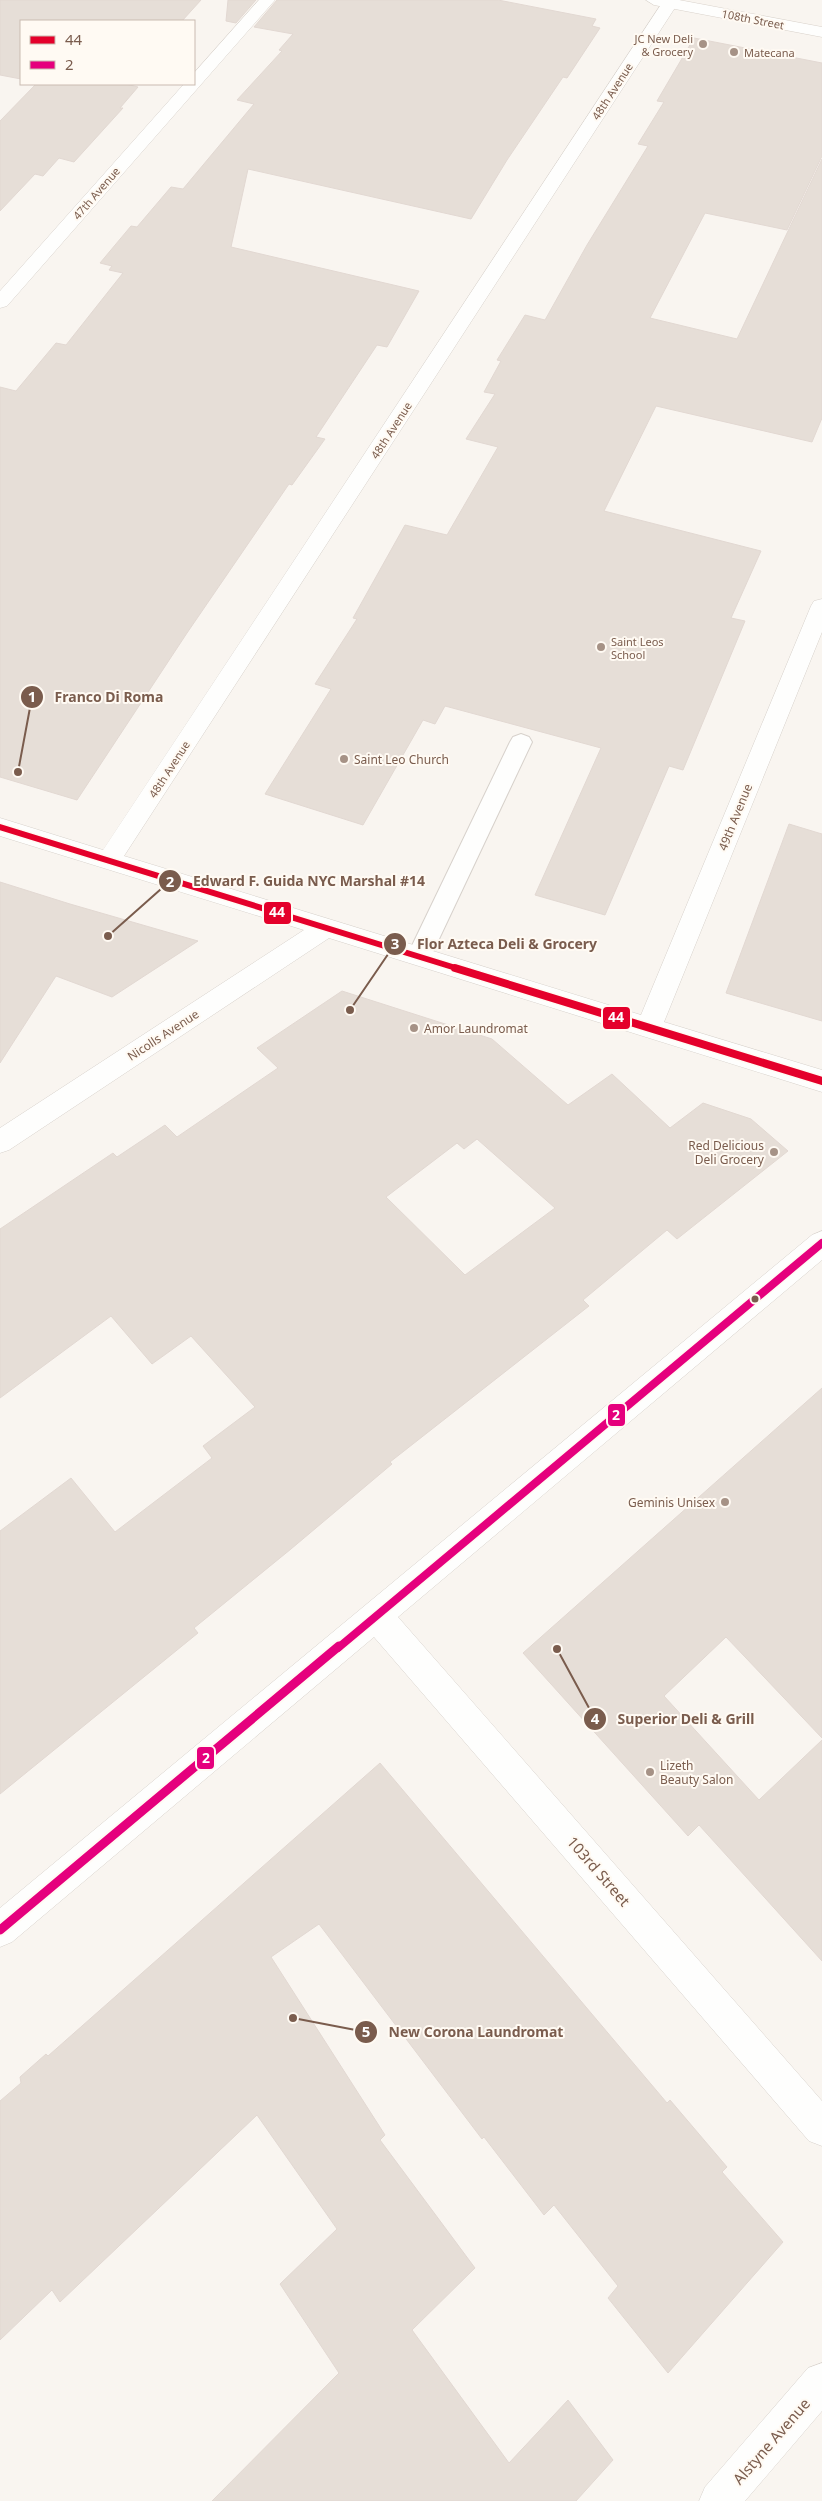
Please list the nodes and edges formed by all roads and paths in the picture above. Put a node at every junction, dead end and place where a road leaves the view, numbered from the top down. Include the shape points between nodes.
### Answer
1 (267, 0) edge
2 (665, 1) edge
3 (822, 32) edge
4 (195, 81) edge
5 (191, 85) edge
6 (0, 302) edge
7 (822, 606) edge
8 (521, 742) dead end
9 (0, 827) edge
10 (109, 860) junction
11 (326, 928) junction
12 (418, 956) junction
13 (649, 1027) junction
14 (822, 1082) edge
15 (0, 1142) edge
16 (822, 1243) edge
17 (376, 1615) junction
18 (0, 1930) edge
19 (822, 2128) edge
20 (822, 2382) edge
21 (719, 2501) edge

1 - 4 street, 47th Avenue
2 - 3 street, 108th Street
2 - 10 street, 48th Avenue
5 - 6 street, 47th Avenue
7 - 13 street, 49th Avenue
8 - 12 lane
9 - 10 street
10 - 11 street
11 - 12 street
11 - 15 street, Nicolls Avenue
12 - 13 street
13 - 14 street
16 - 17 street
17 - 18 street
17 - 19 street, 103rd Street
20 - 21 street, Alstyne Avenue

